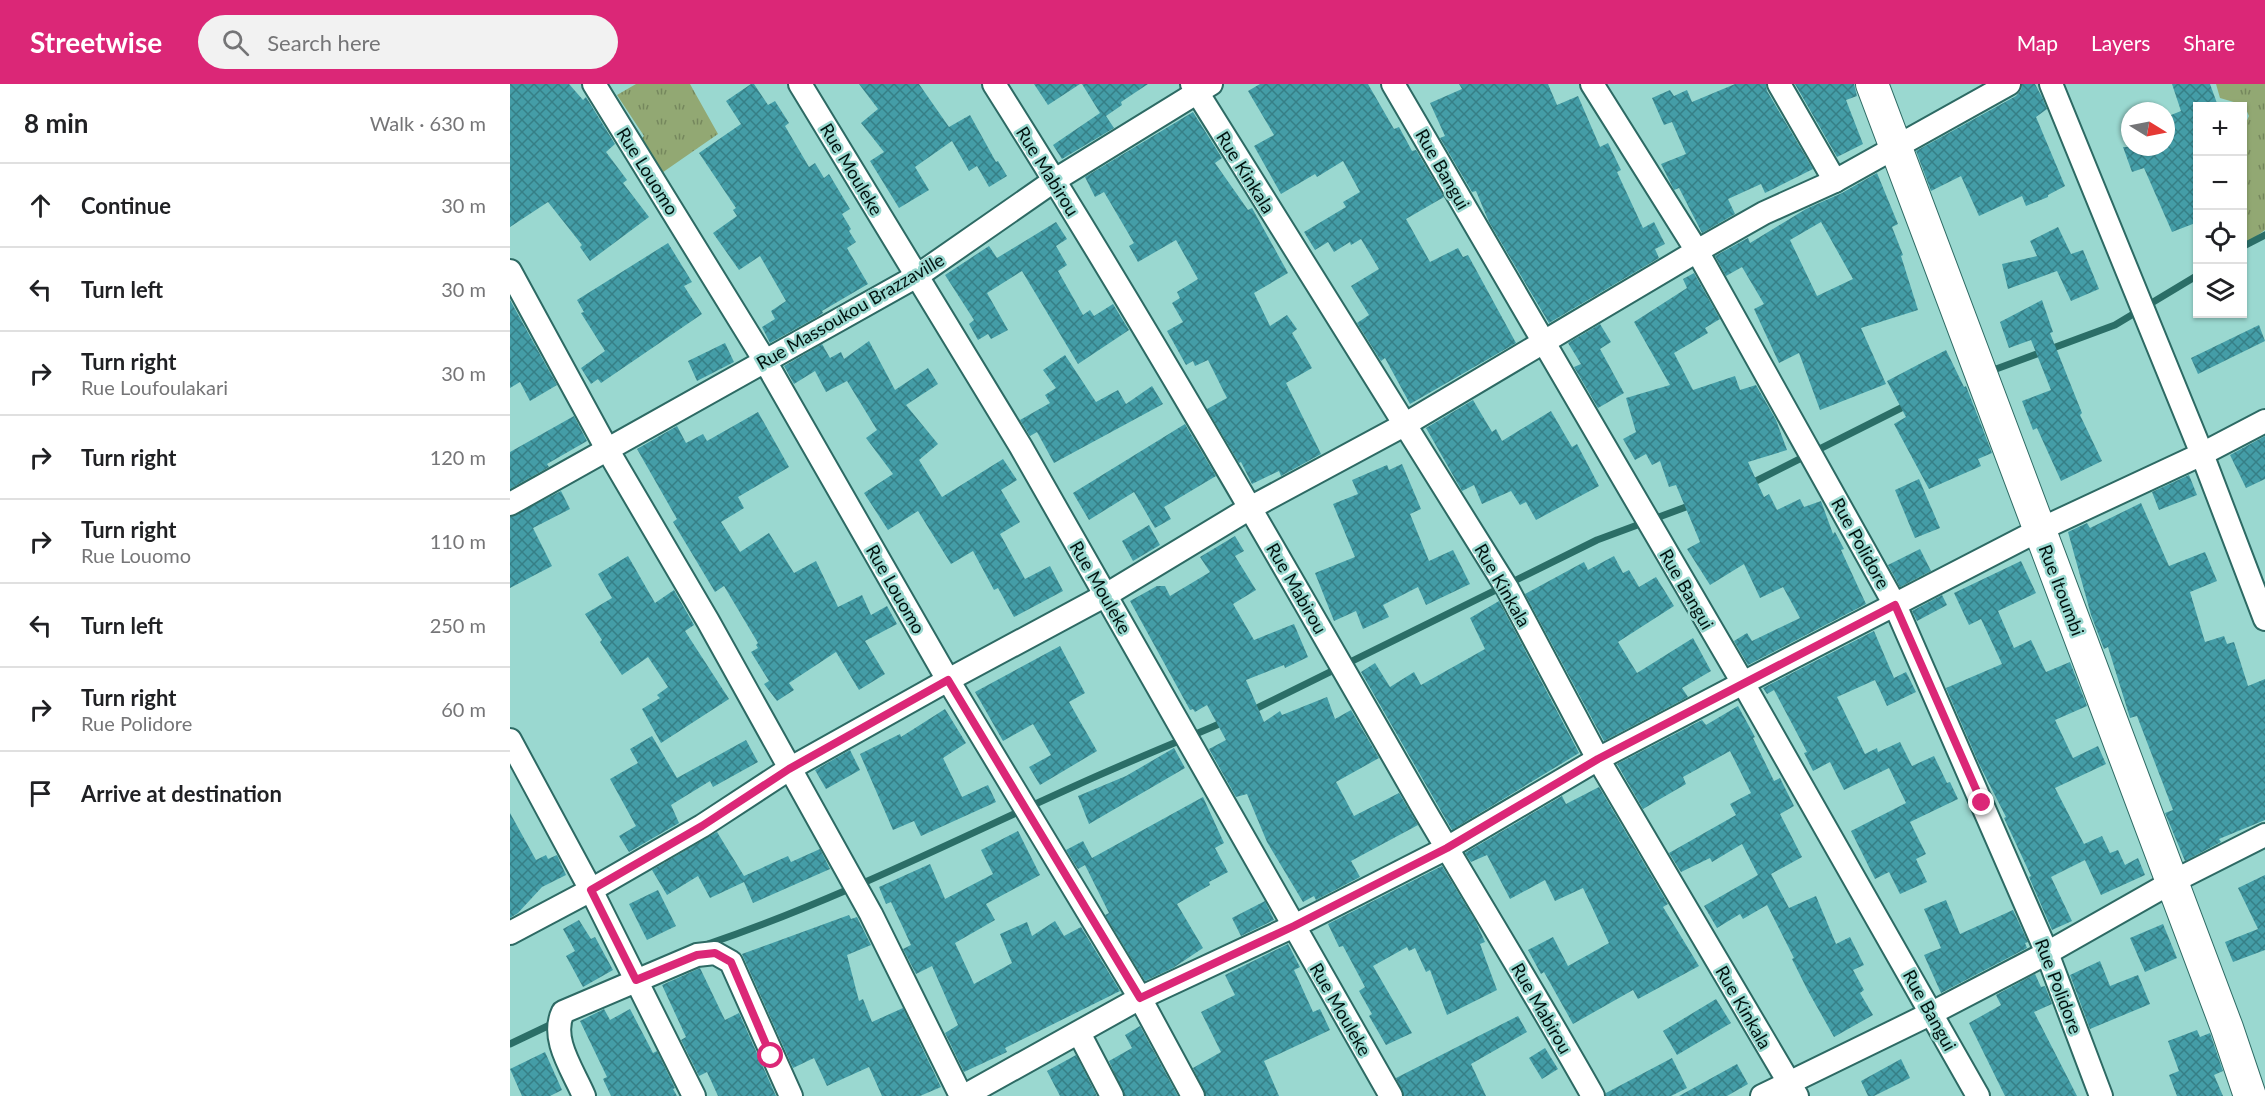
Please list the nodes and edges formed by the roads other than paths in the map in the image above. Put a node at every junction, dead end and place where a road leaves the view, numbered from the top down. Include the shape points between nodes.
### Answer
1 (594, 84) edge
2 (800, 84) edge
3 (994, 84) edge
4 (1393, 84) edge
5 (1592, 84) edge
6 (1779, 84) edge
7 (1872, 84) edge
8 (2009, 84) edge
9 (2051, 84) edge
10 (1200, 87) edge
11 (1896, 146) junction
12 (1055, 180) junction
13 (1835, 181) junction
14 (1697, 251) junction
15 (510, 271) edge
16 (917, 276) junction
17 (1544, 344) junction
18 (765, 361) junction
19 (2265, 421) edge
20 (1404, 425) junction
21 (607, 448) junction
22 (2202, 454) junction
23 (510, 504) edge
24 (1250, 508) junction
25 (2039, 530) junction
26 (1106, 595) junction
27 (1895, 605) junction
28 (2265, 619) edge
29 (948, 680) junction
30 (1743, 683) junction
31 (510, 740) edge
32 (1598, 759) junction
33 (789, 769) junction
34 (2265, 835) edge
35 (1447, 848) junction
36 (2172, 882) junction
37 (591, 890) junction
38 (1294, 926) junction
39 (510, 933) edge
40 (2048, 953) junction
41 (636, 980) junction
42 (1140, 998) junction
43 (1932, 1013) junction
44 (1079, 1033) junction
45 (1792, 1089) edge
46 (584, 1096) edge
47 (694, 1096) edge
48 (791, 1096) edge
49 (962, 1096) edge
50 (1113, 1096) edge
51 (1193, 1096) edge
52 (1390, 1096) edge
53 (1593, 1096) edge
54 (1762, 1096) edge
55 (1978, 1096) edge
56 (2101, 1096) edge
57 (2250, 1096) edge

1 - 18 street, Rue Louomo
2 - 16 street, Rue Mouleke
3 - 12 street, Rue Mabirou
4 - 17 street, Rue Bangui
5 - 14 street, Rue Polidore
6 - 13 street
7 - 11 street, Rue Itoumbi
8 - 11 street
9 - 22 street
10 - 12 street, Rue Massoukou Brazzaville
10 - 20 street, Rue Kinkala
11 - 13 street
11 - 25 street, Rue Itoumbi
12 - 16 street, Rue Massoukou Brazzaville
12 - 24 street, Rue Mabirou
13 - 14 street via 1764,213
14 - 17 street
14 - 27 street, Rue Polidore
15 - 21 street
16 - 18 street, Rue Massoukou Brazzaville
16 - 26 street, Rue Mouleke
17 - 20 street
17 - 30 street, Rue Bangui
18 - 21 street, Rue Massoukou Brazzaville
18 - 29 street, Rue Louomo
19 - 22 street
20 - 24 street
20 - 32 street, Rue Kinkala via 1507,588
21 - 23 street, Rue Massoukou Brazzaville
21 - 33 street
22 - 25 street
22 - 28 street
24 - 26 street
24 - 35 street, Rue Mabirou
25 - 27 street
25 - 36 street, Rue Itoumbi
26 - 29 street
26 - 38 street, Rue Mouleke
27 - 30 street
27 - 40 street, Rue Polidore
29 - 33 street
29 - 42 street, Rue Louomo
30 - 32 street
30 - 43 street, Rue Bangui
31 - 37 street
32 - 35 street
32 - 45 street, Rue Kinkala
33 - 37 street via 702,826
33 - 49 street via 871,914
34 - 36 street
35 - 38 street
35 - 53 street, Rue Mabirou
36 - 40 street
36 - 57 street, Rue Itoumbi
37 - 39 street
37 - 41 street
38 - 42 street
38 - 52 street, Rue Mouleke
40 - 43 street
40 - 56 street, Rue Polidore
41 - 46 street via 563,1012 558,1022 559,1040
41 - 47 street
41 - 48 street via 697,955 715,953 731,962
42 - 44 street
42 - 51 street, Rue Louomo
43 - 45 street
43 - 55 street, Rue Bangui
44 - 49 street
44 - 50 street
45 - 54 street

